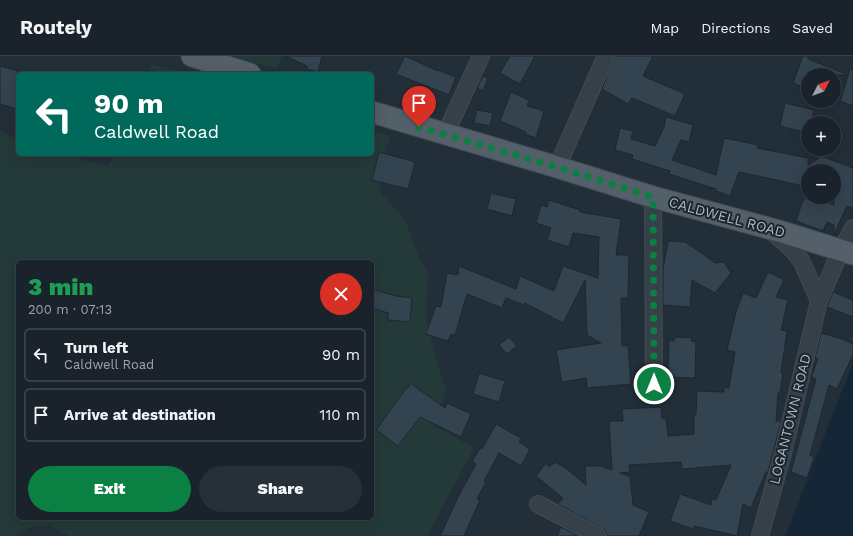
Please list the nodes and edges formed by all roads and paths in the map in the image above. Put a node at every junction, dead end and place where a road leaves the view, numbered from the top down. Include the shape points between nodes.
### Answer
1 (192, 56) edge
2 (481, 56) edge
3 (606, 56) edge
4 (244, 72) edge
5 (374, 113) edge
6 (445, 135) junction
7 (557, 167) junction
8 (653, 197) junction
9 (767, 228) junction
10 (853, 228) edge
11 (847, 252) edge
12 (819, 301) junction
13 (654, 384) dead end
14 (538, 504) dead end
15 (598, 536) edge
16 (760, 536) edge

1 - 4 main road
2 - 6 street
3 - 7 street
5 - 6 main road, CALDWELL ROAD
6 - 7 main road, CALDWELL ROAD
7 - 8 main road, CALDWELL ROAD
8 - 9 main road, CALDWELL ROAD
8 - 13 street
9 - 11 main road, CALDWELL ROAD
9 - 12 street via 792,249 802,262
10 - 11 street, LOGANTOWN ROAD
11 - 12 street, LOGANTOWN ROAD
12 - 16 street, LOGANTOWN ROAD via 783,453
14 - 15 street

